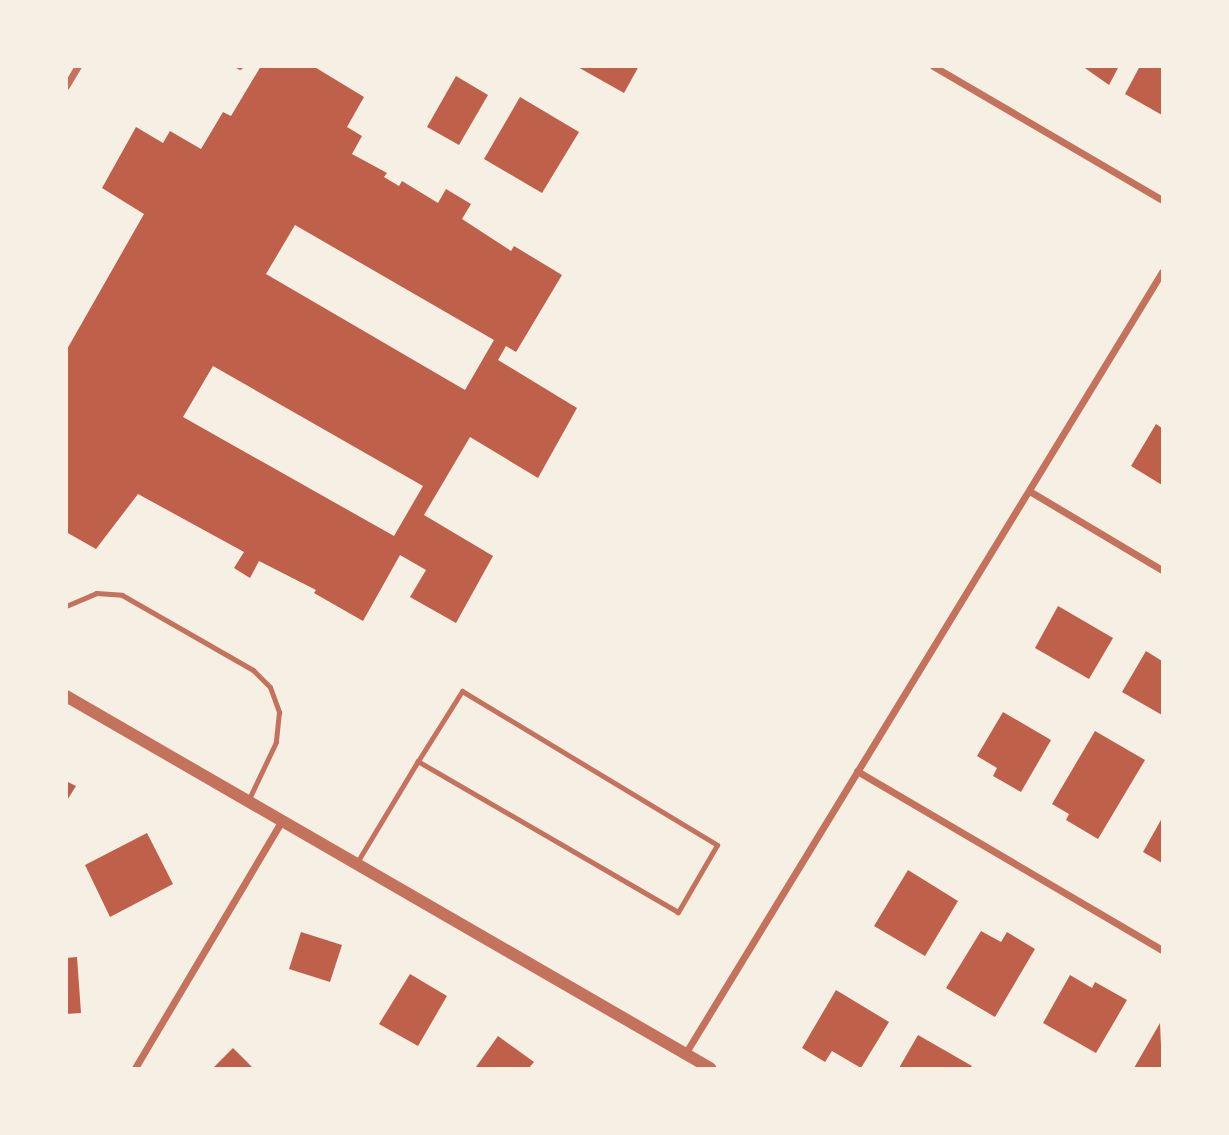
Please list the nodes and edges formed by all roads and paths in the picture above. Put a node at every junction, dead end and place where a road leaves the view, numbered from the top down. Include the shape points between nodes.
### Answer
1 (78, 66) edge
2 (933, 66) edge
3 (944, 69) edge
4 (66, 86) edge
5 (1163, 200) edge
6 (1163, 272) edge
7 (1031, 492) junction
8 (1163, 570) edge
9 (66, 606) edge
10 (66, 696) edge
11 (418, 761) junction
12 (857, 772) junction
13 (248, 801) junction
14 (282, 820) junction
15 (356, 864) junction
16 (1163, 950) edge
17 (685, 1055) junction
18 (135, 1069) edge
19 (710, 1069) edge

1 - 4 street
2 - 3 street
3 - 5 street
6 - 7 street
7 - 8 street
7 - 12 street
9 - 13 lane via 96,593 122,595 253,670 270,687 279,712 276,742
10 - 13 street
11 - 11 lane via 461,691 717,845 678,912
11 - 15 lane
12 - 16 street
12 - 17 street
13 - 14 street
14 - 15 street
14 - 18 street
15 - 17 street
17 - 19 street

